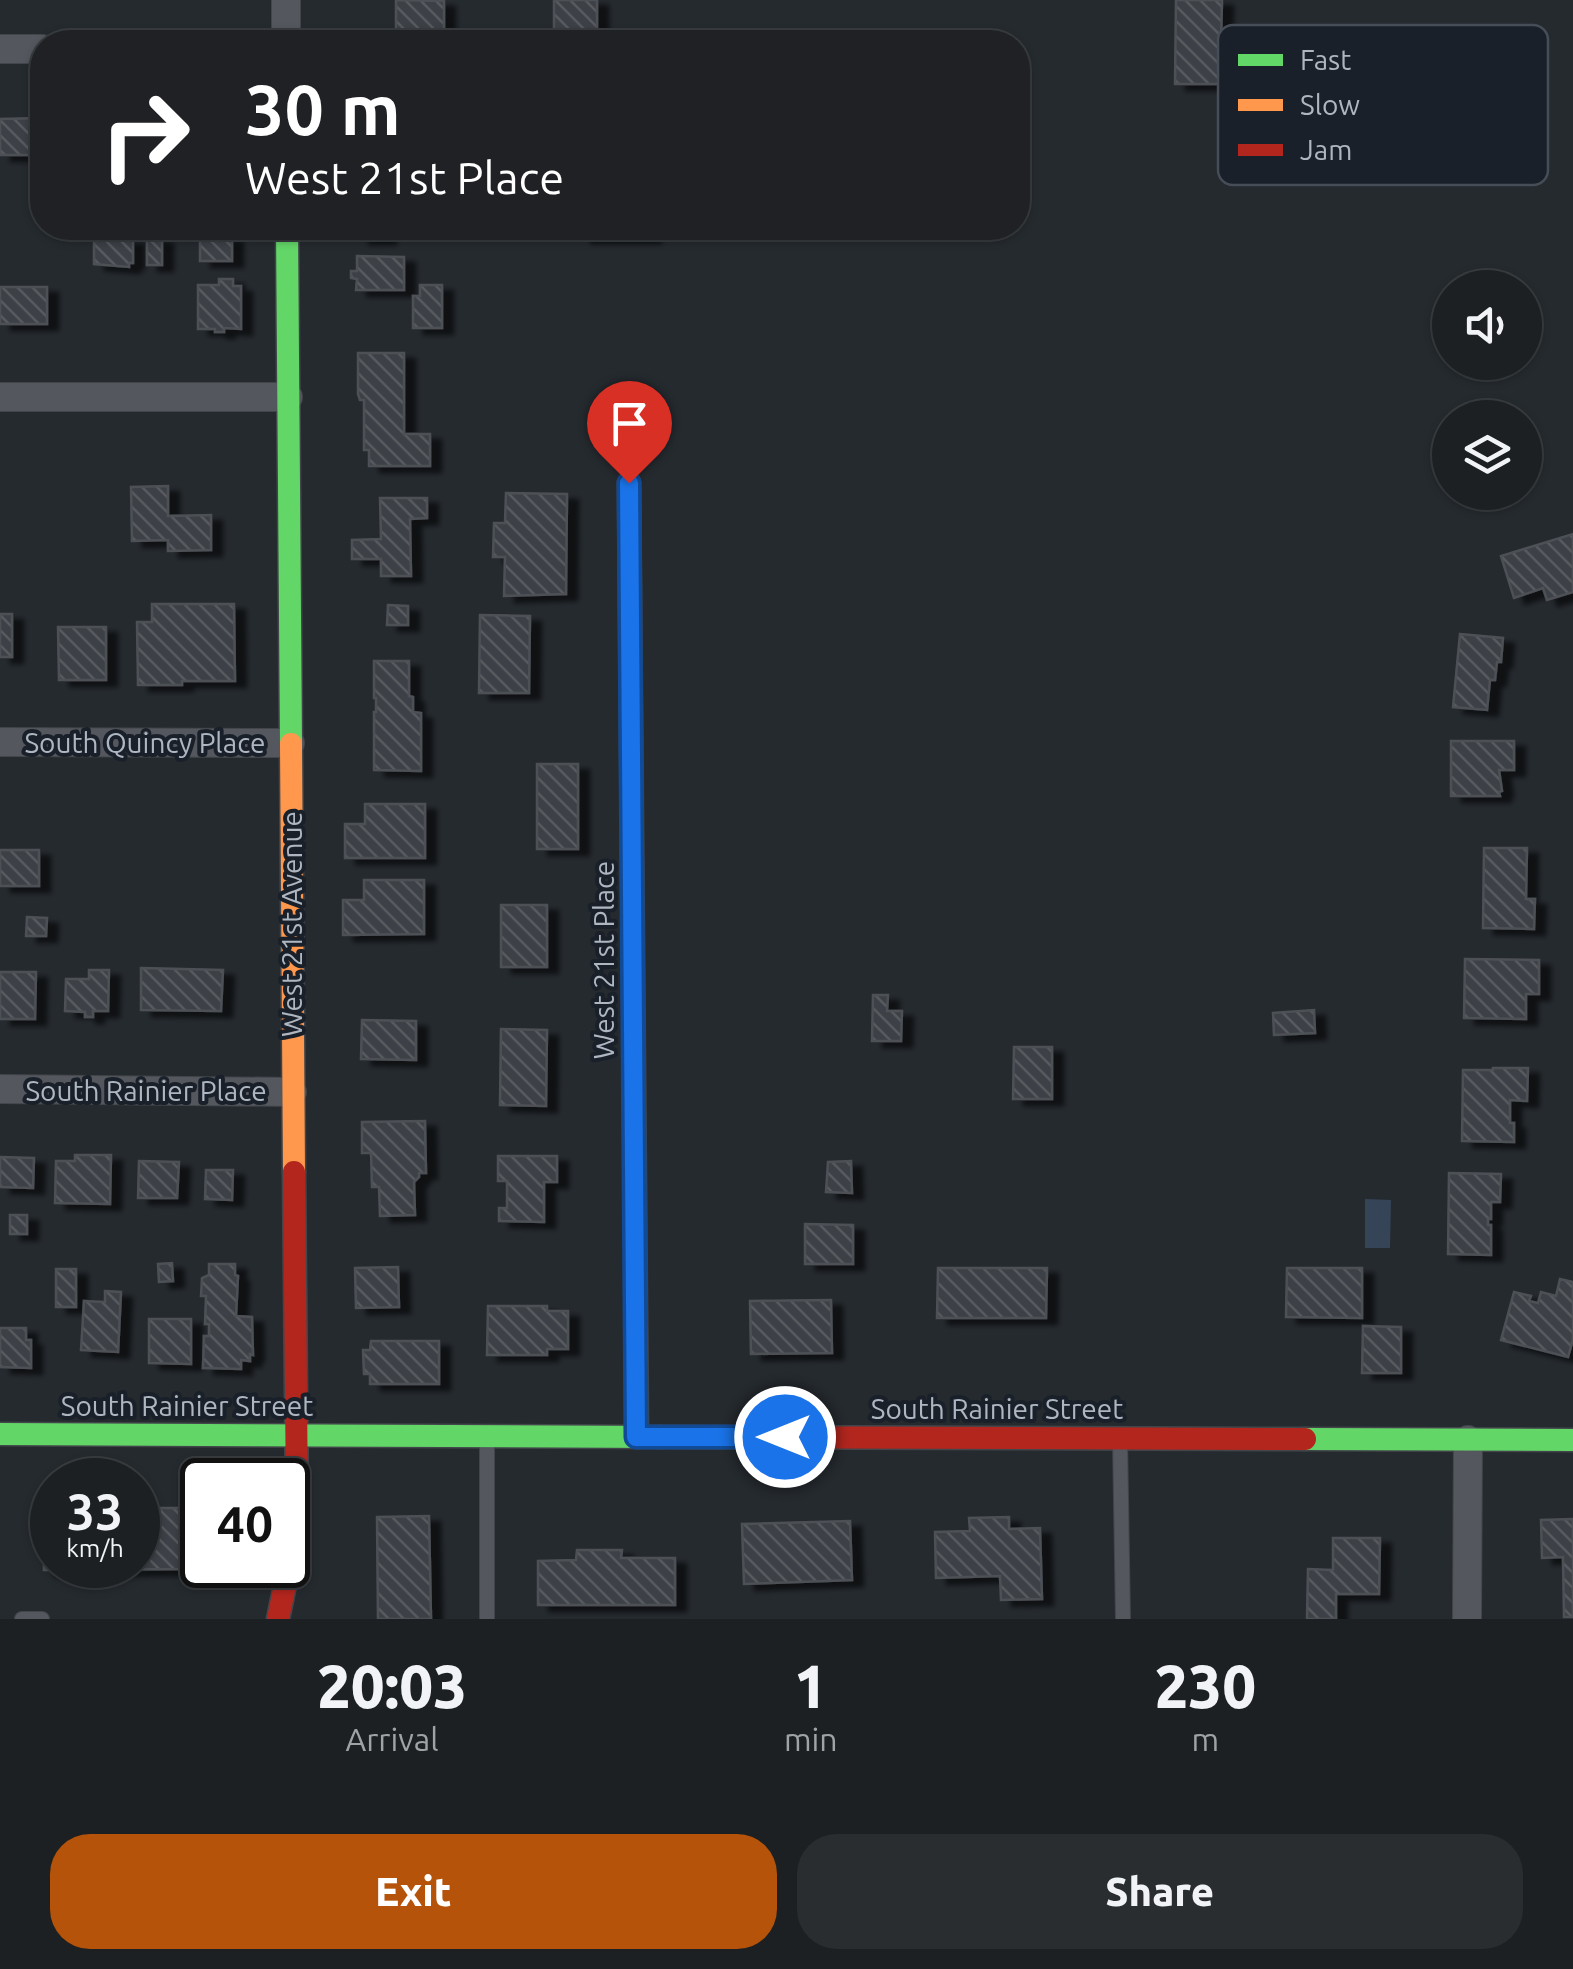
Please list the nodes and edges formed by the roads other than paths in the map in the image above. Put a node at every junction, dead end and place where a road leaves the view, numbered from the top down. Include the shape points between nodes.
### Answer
1 (286, 0) edge
2 (286, 30) edge
3 (0, 49) edge
4 (30, 49) edge
5 (287, 240) edge
6 (0, 397) edge
7 (288, 397) junction
8 (629, 483) dead end
9 (0, 742) edge
10 (290, 743) junction
11 (0, 1089) edge
12 (292, 1092) junction
13 (0, 1434) edge
14 (296, 1435) junction
15 (487, 1436) junction
16 (636, 1437) junction
17 (1120, 1438) junction
18 (1468, 1440) junction
19 (1573, 1440) edge
20 (22, 1619) edge
21 (42, 1619) edge
22 (278, 1619) edge
23 (487, 1619) edge
24 (1122, 1619) edge
25 (1467, 1619) edge

1 - 2 street
3 - 4 street
5 - 7 street, West 21st Avenue
6 - 7 street
7 - 10 street, West 21st Avenue
8 - 16 street, West 21st Place
9 - 10 street, South Quincy Place
10 - 12 street, West 21st Avenue
11 - 12 street, South Rainier Place
12 - 14 street, West 21st Avenue
13 - 14 street, South Rainier Street
14 - 15 street, South Rainier Street
14 - 22 street, West 21st Avenue via 296,1504
15 - 16 street, South Rainier Street
15 - 23 lane
16 - 17 street, South Rainier Street
17 - 18 street, South Rainier Street
17 - 24 lane
18 - 19 street, South Rainier Street
18 - 25 street
20 - 21 lane

